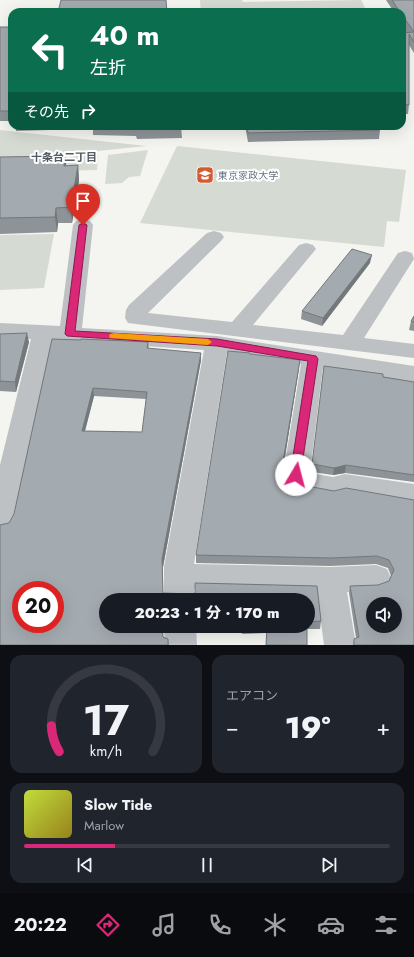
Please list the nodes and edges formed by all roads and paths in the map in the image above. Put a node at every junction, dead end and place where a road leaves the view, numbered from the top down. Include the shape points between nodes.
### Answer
1 (83, 225) dead end
2 (214, 237) dead end
3 (306, 249) dead end
4 (405, 257) dead end
5 (0, 330) edge
6 (44, 332) junction
7 (70, 334) junction
8 (227, 336) junction
9 (349, 344) junction
10 (414, 351) edge
11 (313, 359) junction
12 (414, 374) edge
13 (8, 450) edge
14 (414, 495) edge
15 (0, 522) edge
16 (376, 578) dead end
17 (330, 580) junction
18 (179, 588) edge
19 (180, 633) edge
20 (181, 645) edge
21 (340, 645) edge

1 - 7 street
2 - 8 street via 137,310 136,318
3 - 8 street
4 - 9 street
5 - 6 street
6 - 7 street
6 - 13 street
7 - 8 street
8 - 9 street
8 - 11 street
8 - 18 street
9 - 10 street
11 - 12 street
11 - 14 street via 296,475 300,482 333,487 345,484
13 - 15 street
16 - 17 street
17 - 18 street
17 - 21 street
19 - 20 street

